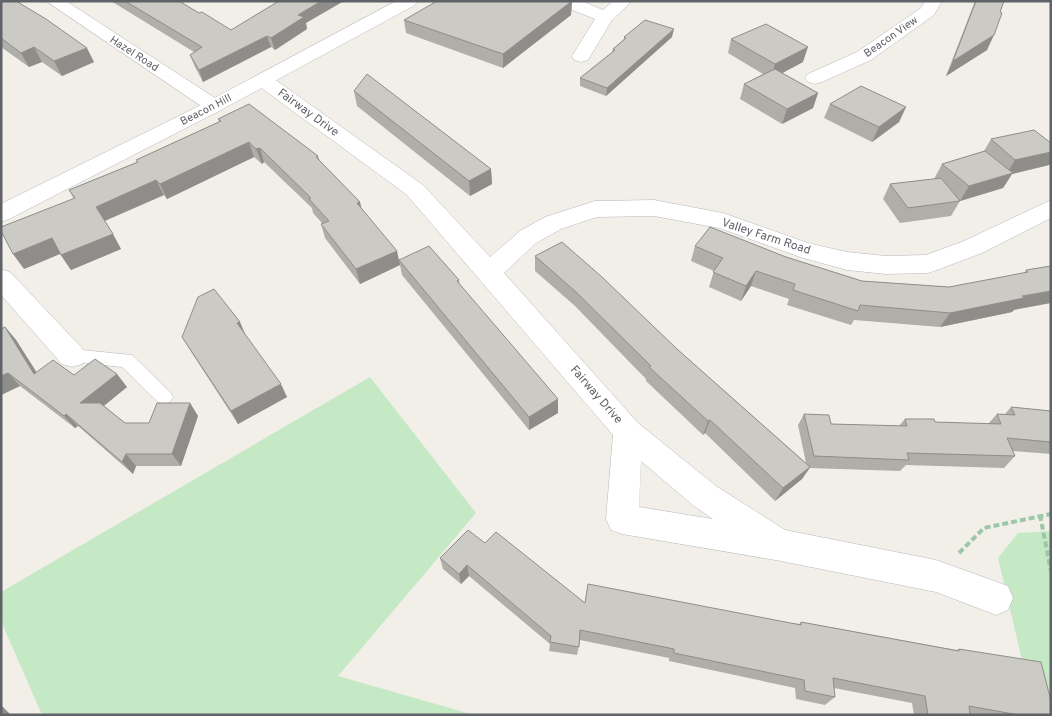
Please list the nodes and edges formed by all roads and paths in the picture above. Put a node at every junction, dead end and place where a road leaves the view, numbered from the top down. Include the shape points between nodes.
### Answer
1 (54, 1) edge
2 (409, 1) edge
3 (566, 1) edge
4 (624, 1) edge
5 (934, 1) edge
6 (605, 17) junction
7 (581, 56) dead end
8 (263, 80) junction
9 (839, 90) dead end
10 (214, 106) junction
11 (1051, 208) edge
12 (1, 214) edge
13 (489, 272) junction
14 (1, 278) edge
15 (72, 356) joint
16 (164, 397) dead end
17 (628, 432) junction
18 (1051, 514) edge
19 (1040, 515) junction
20 (780, 545) junction
21 (1051, 571) edge
22 (936, 576) junction
23 (996, 598) dead end

1 - 10 street, Hazel Road
2 - 8 street, Beacon Hill
3 - 6 street
4 - 6 street
5 - 9 street, Beacon View via 928,11 864,56 807,74
6 - 7 street
8 - 10 street, Beacon Hill
8 - 13 street, Fairway Drive via 415,190
10 - 12 street, Beacon Hill
11 - 13 street, Valley Farm Road via 973,247 928,264 894,265 847,261 803,250 722,221 654,208 595,209 553,223 528,237
13 - 17 street, Fairway Drive
14 - 15 street
15 - 16 lane via 126,360
17 - 20 street via 705,496
17 - 20 street, Fairway Drive via 622,520
18 - 19 path
19 - 21 path
19 - 22 path via 984,528
20 - 22 street, Fairway Drive
22 - 23 street, Fairway Drive

